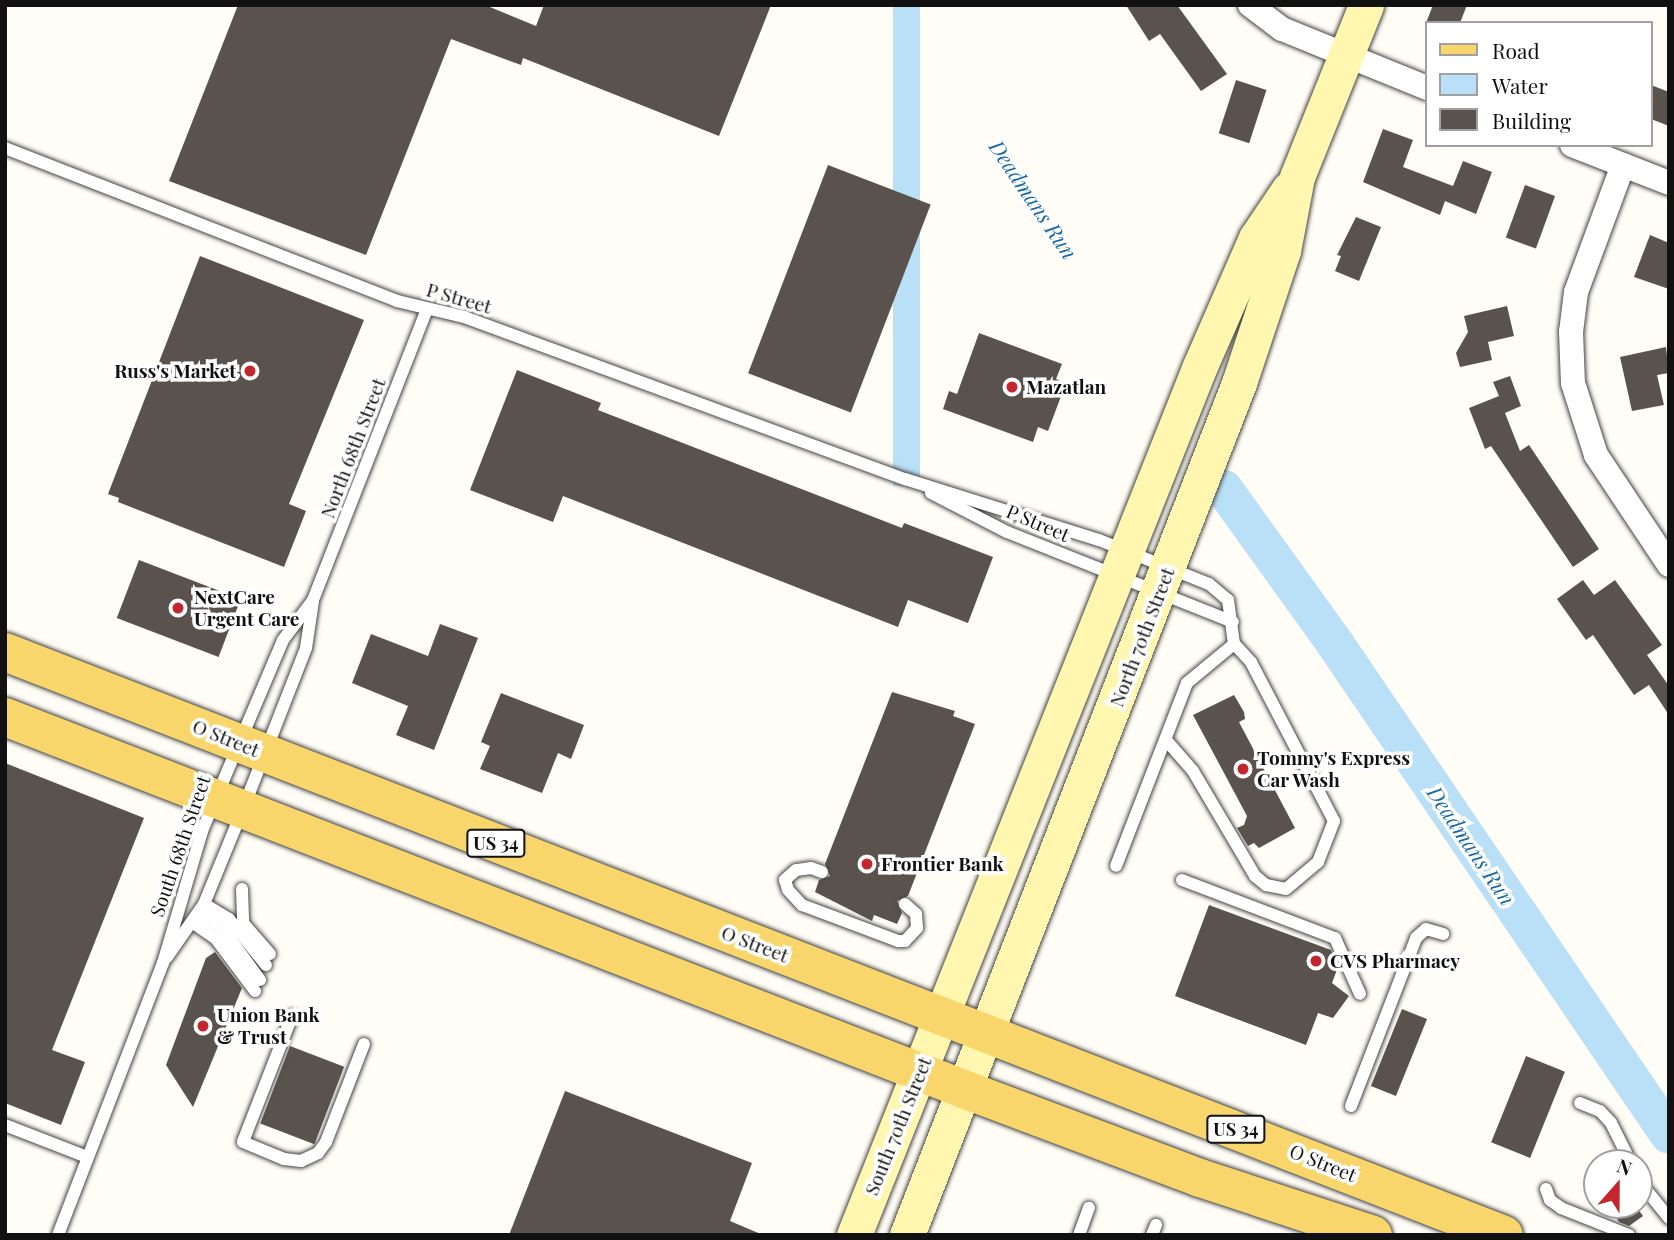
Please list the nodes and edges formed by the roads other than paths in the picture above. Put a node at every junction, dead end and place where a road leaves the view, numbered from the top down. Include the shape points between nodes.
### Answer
1 (1250, 5) edge
2 (1366, 5) edge
3 (1346, 56) junction
4 (1426, 88) edge
5 (1577, 147) edge
6 (5, 148) edge
7 (1623, 165) junction
8 (1297, 177) junction
9 (1669, 183) edge
10 (427, 309) junction
11 (905, 480) junction
12 (1119, 563) junction
13 (1669, 565) edge
14 (1164, 581) junction
15 (313, 600) junction
16 (1233, 622) junction
17 (1234, 644) junction
18 (5, 652) edge
19 (5, 717) edge
20 (1166, 740) junction
21 (252, 749) junction
22 (229, 804) junction
23 (1116, 866) dead end
24 (822, 872) dead end
25 (1182, 880) dead end
26 (242, 889) dead end
27 (905, 904) dead end
28 (198, 913) junction
29 (1443, 934) dead end
30 (163, 963) junction
31 (258, 985) dead end
32 (1360, 995) dead end
33 (292, 1016) dead end
34 (941, 1017) junction
35 (987, 1034) junction
36 (364, 1044) dead end
37 (920, 1072) junction
38 (966, 1090) junction
39 (1580, 1103) dead end
40 (1350, 1106) dead end
41 (5, 1125) edge
42 (1624, 1149) edge
43 (87, 1157) junction
44 (1546, 1189) dead end
45 (1653, 1198) edge
46 (1089, 1208) dead end
47 (1669, 1218) edge
48 (1489, 1232) edge
49 (58, 1235) edge
50 (854, 1235) edge
51 (907, 1235) edge
52 (1079, 1235) edge
53 (1373, 1235) edge
54 (1629, 1235) edge

1 - 3 street via 1282,29
2 - 3 main road, North 70th Street
3 - 4 street
3 - 8 main road, North 70th Street
5 - 7 street
6 - 10 lane, P Street
7 - 9 street
7 - 13 street via 1576,292 1571,332 1573,383 1596,455
8 - 12 main road, North 70th Street via 1256,238
8 - 14 main road, North 70th Street via 1265,315
10 - 11 lane, P Street via 464,317
10 - 15 lane, North 68th Street
11 - 12 lane, P Street
11 - 12 lane, P Street via 1007,532
12 - 14 lane, P Street
12 - 14 lane, P Street
12 - 34 main road, North 70th Street
14 - 16 lane
14 - 16 lane via 1209,584 1228,600
14 - 35 main road, North 70th Street
15 - 21 lane, North 68th Street via 306,648
15 - 21 lane, North 68th Street via 283,640
16 - 17 lane
17 - 20 lane via 1187,683
17 - 20 lane via 1251,662 1334,821 1318,862 1286,889 1266,885 1255,876 1194,771
18 - 21 main road, O Street / US 34
19 - 22 main road
20 - 23 lane
21 - 22 lane, North 68th Street
21 - 22 lane, South 68th Street
21 - 34 main road, O Street / US 34
22 - 28 lane, South 68th Street
22 - 30 lane, South 68th Street via 179,898
22 - 37 main road
24 - 27 lane via 796,870 785,880 788,890 802,905 898,942 911,937 917,928 916,914
25 - 32 lane via 1335,938
26 - 28 lane via 243,923 268,960 229,919
28 - 30 lane, South 68th Street
28 - 31 lane
29 - 40 lane via 1426,929 1416,938
30 - 43 lane, South 68th Street
33 - 36 lane via 243,1142 284,1159 302,1161 318,1153
34 - 35 main road, O Street / US 34
34 - 37 main road, South 70th Street
35 - 38 main road, North 70th Street
35 - 48 main road, O Street / US 34
37 - 38 main road
37 - 50 main road, South 70th Street
38 - 51 main road
38 - 53 main road via 1200,1178
39 - 42 lane via 1600,1111
41 - 43 lane
43 - 49 lane, South 68th Street
44 - 54 lane via 1550,1200 1561,1208
45 - 47 lane
46 - 52 lane

